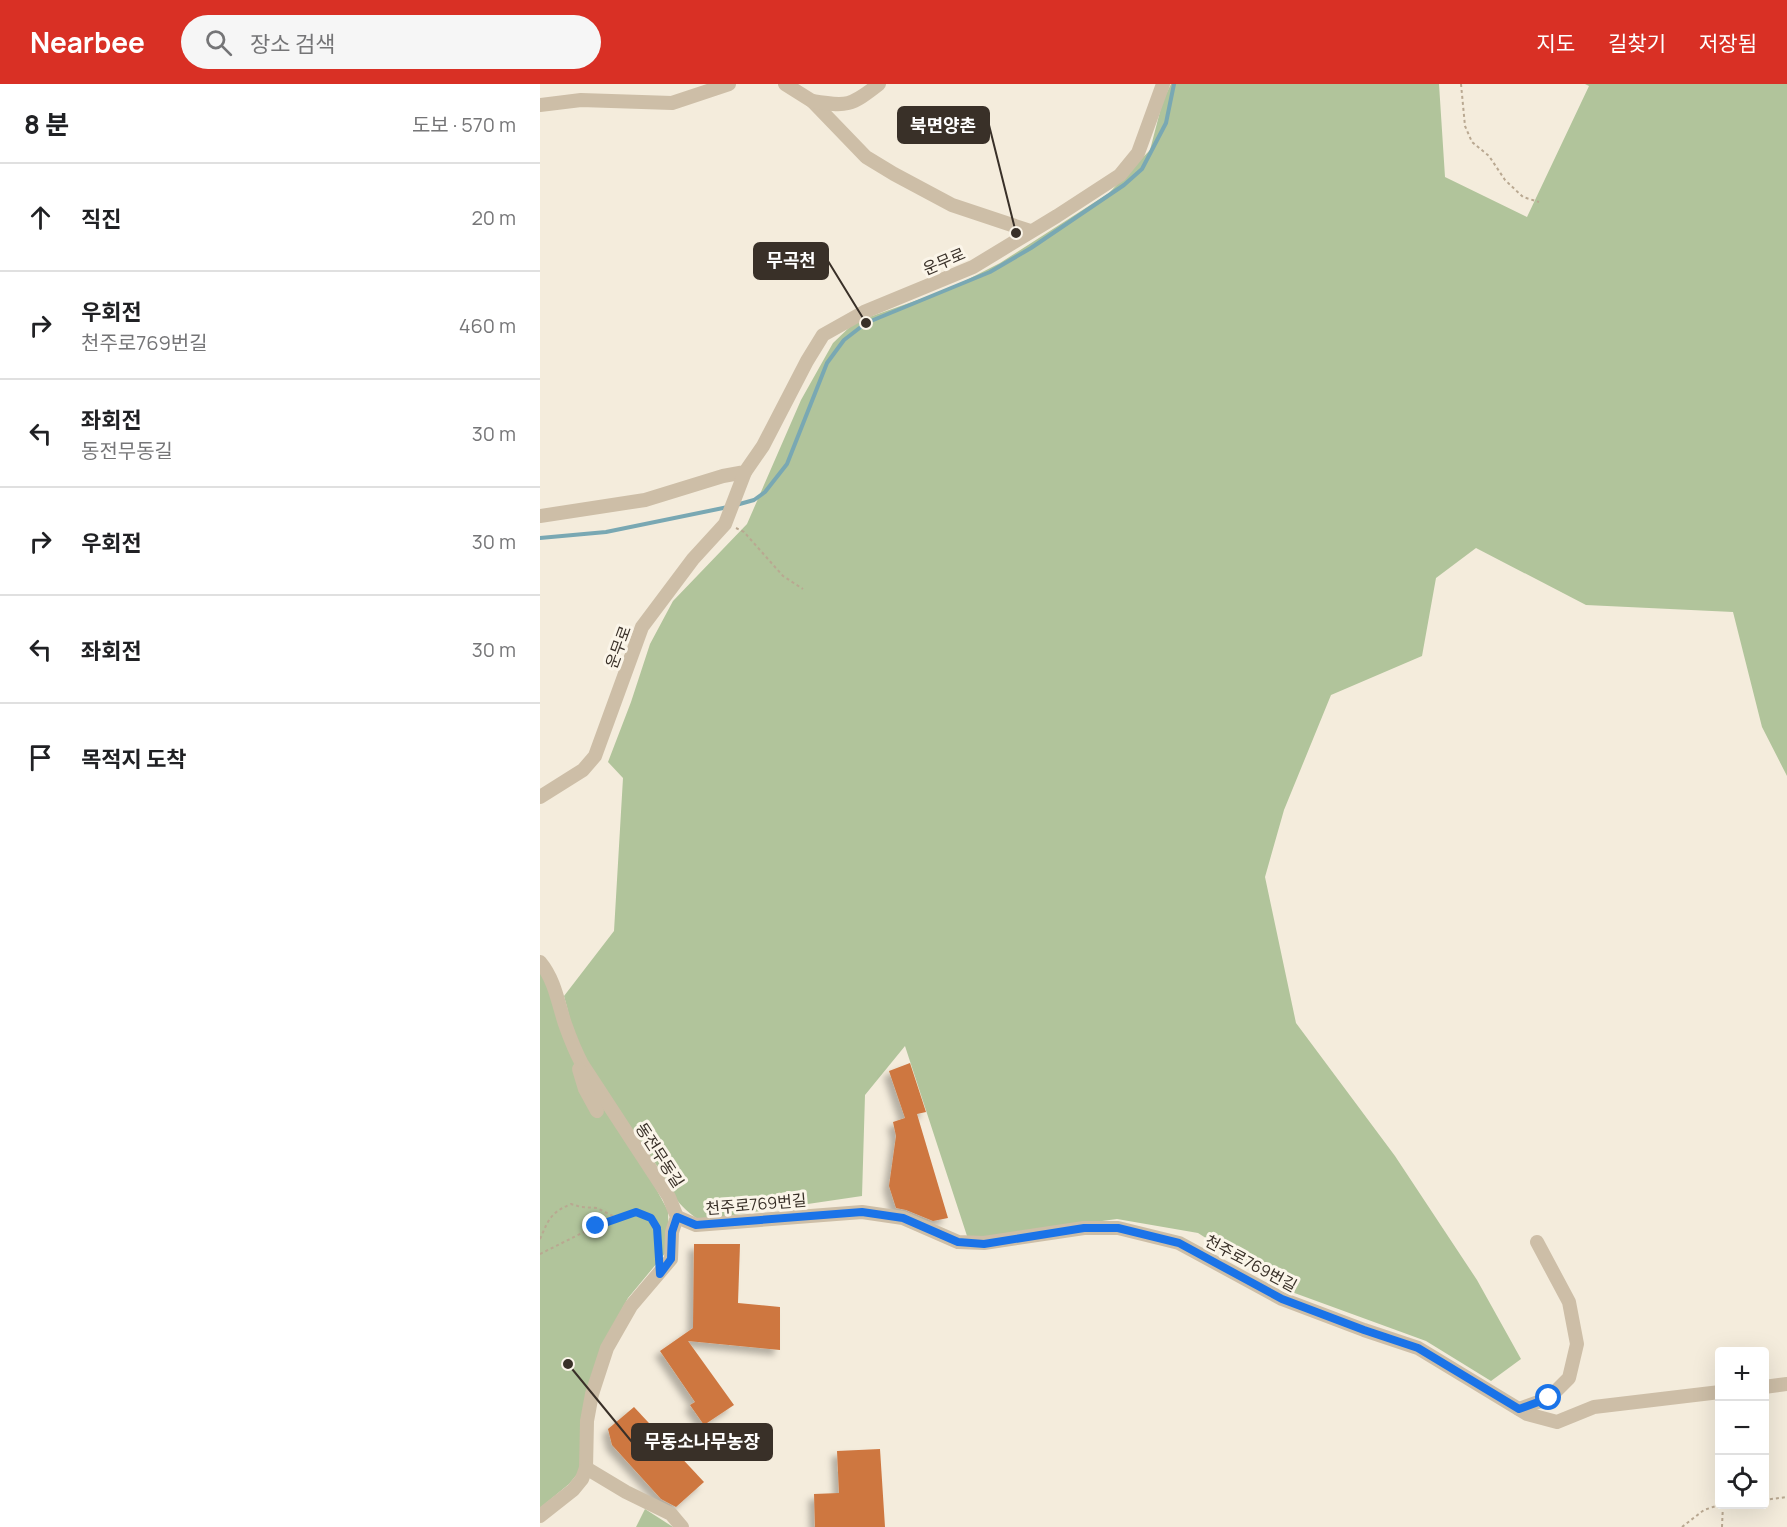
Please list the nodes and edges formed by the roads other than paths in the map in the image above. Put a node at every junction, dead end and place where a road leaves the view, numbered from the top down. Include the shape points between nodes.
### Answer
1 (729, 84) edge
2 (785, 84) edge
3 (879, 84) edge
4 (1162, 84) edge
5 (812, 101) junction
6 (540, 105) edge
7 (1030, 231) junction
8 (745, 472) junction
9 (540, 516) edge
10 (540, 797) edge
11 (540, 962) edge
12 (572, 1044) junction
13 (597, 1112) dead end
14 (677, 1217) junction
15 (1537, 1242) dead end
16 (1787, 1384) edge
17 (1769, 1386) edge
18 (1715, 1392) edge
19 (1519, 1409) junction
20 (586, 1468) junction
21 (540, 1516) edge
22 (681, 1527) edge

1 - 6 street via 672,103 581,100
2 - 5 street
3 - 5 street via 860,98 839,106
4 - 7 street, 운무로 via 1137,153 1120,175
5 - 7 street via 866,158 952,205
7 - 8 street, 운무로 via 974,267 864,312 823,335 764,446
8 - 9 street via 645,500
8 - 10 street, 운무로 via 725,524 642,627 595,756 583,770
11 - 12 street, 동전무동길 via 556,991
12 - 13 street via 585,1089
12 - 14 street, 동전무동길 via 669,1197
14 - 19 street, 천주로769번길 via 696,1225 862,1212 903,1218 958,1242 984,1244 1084,1228 1118,1228 1179,1243 1282,1299 1418,1348
14 - 20 street via 671,1259 631,1306 607,1348 587,1421
15 - 19 street via 1569,1302 1577,1344 1569,1378 1549,1398
16 - 17 street
18 - 19 street, 천주로769번길 via 1594,1407 1557,1422
20 - 21 street via 573,1490
20 - 22 street via 671,1514

